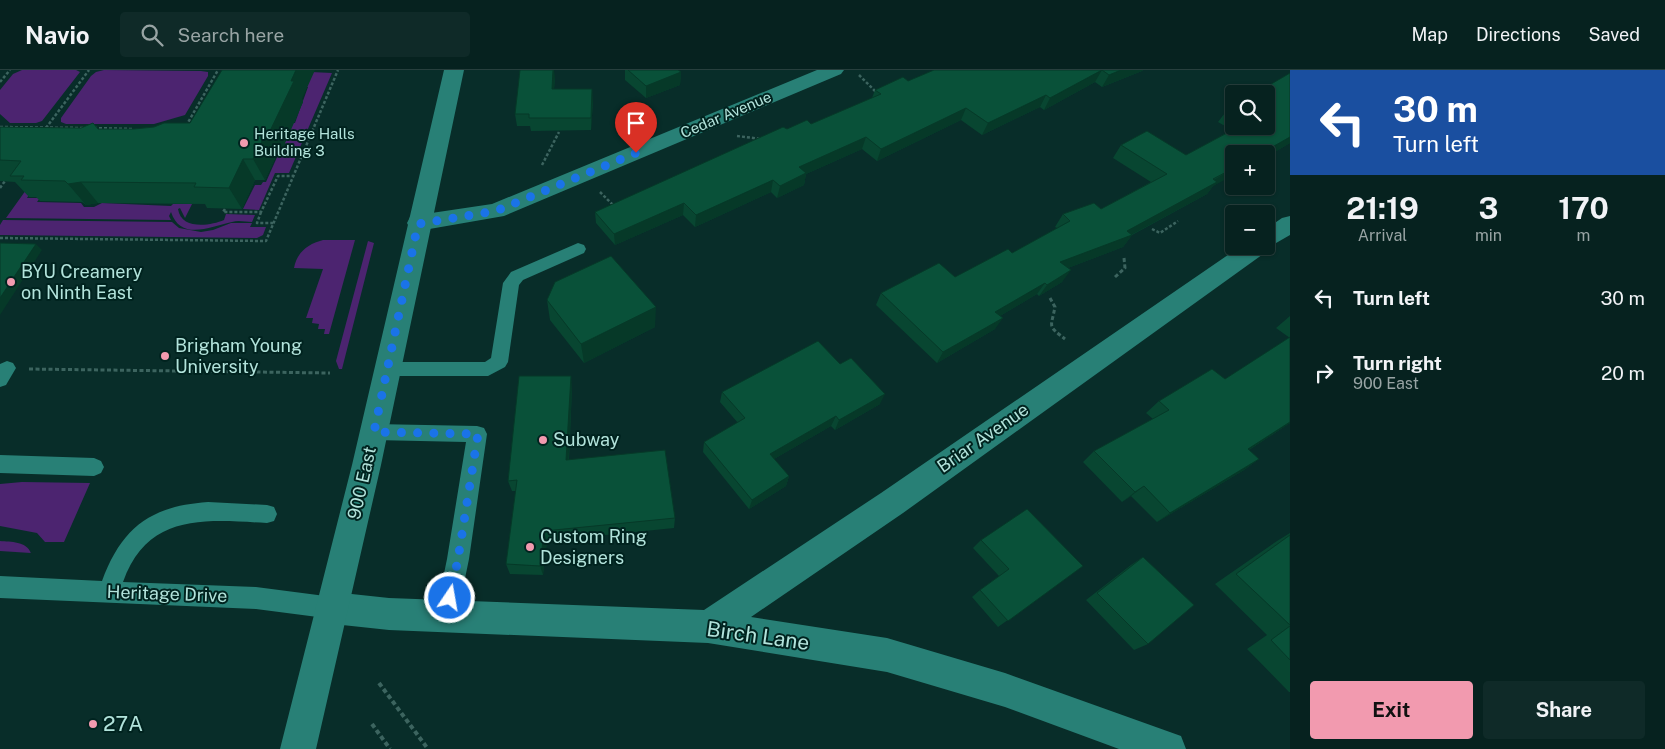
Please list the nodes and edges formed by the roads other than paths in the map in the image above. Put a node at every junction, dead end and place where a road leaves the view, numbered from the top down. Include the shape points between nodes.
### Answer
1 (454, 70) edge
2 (822, 72) edge
3 (418, 224) junction
4 (1290, 224) edge
5 (1275, 234) edge
6 (578, 249) dead end
7 (1245, 255) edge
8 (388, 369) junction
9 (374, 432) junction
10 (0, 464) edge
11 (94, 467) dead end
12 (267, 514) dead end
13 (0, 587) edge
14 (109, 591) junction
15 (333, 608) junction
16 (446, 617) junction
17 (708, 627) junction
18 (298, 749) edge
19 (1168, 749) edge

1 - 3 street, 900 East
2 - 3 street, Cedar Avenue via 496,211
3 - 8 street, 900 East
4 - 5 street
6 - 8 lane via 517,276 511,283 499,362 488,369
7 - 17 street, Briar Avenue via 892,503
8 - 9 street, 900 East
9 - 15 street, 900 East
9 - 16 lane via 478,434
10 - 11 lane
12 - 14 lane via 188,512 164,519 140,535 125,554
13 - 14 lane, Heritage Drive
14 - 15 lane, Heritage Drive via 256,598
15 - 16 street, Birch Lane
15 - 18 street, 900 East
16 - 17 street, Birch Lane
17 - 19 street, Birch Lane via 888,655 1005,690

